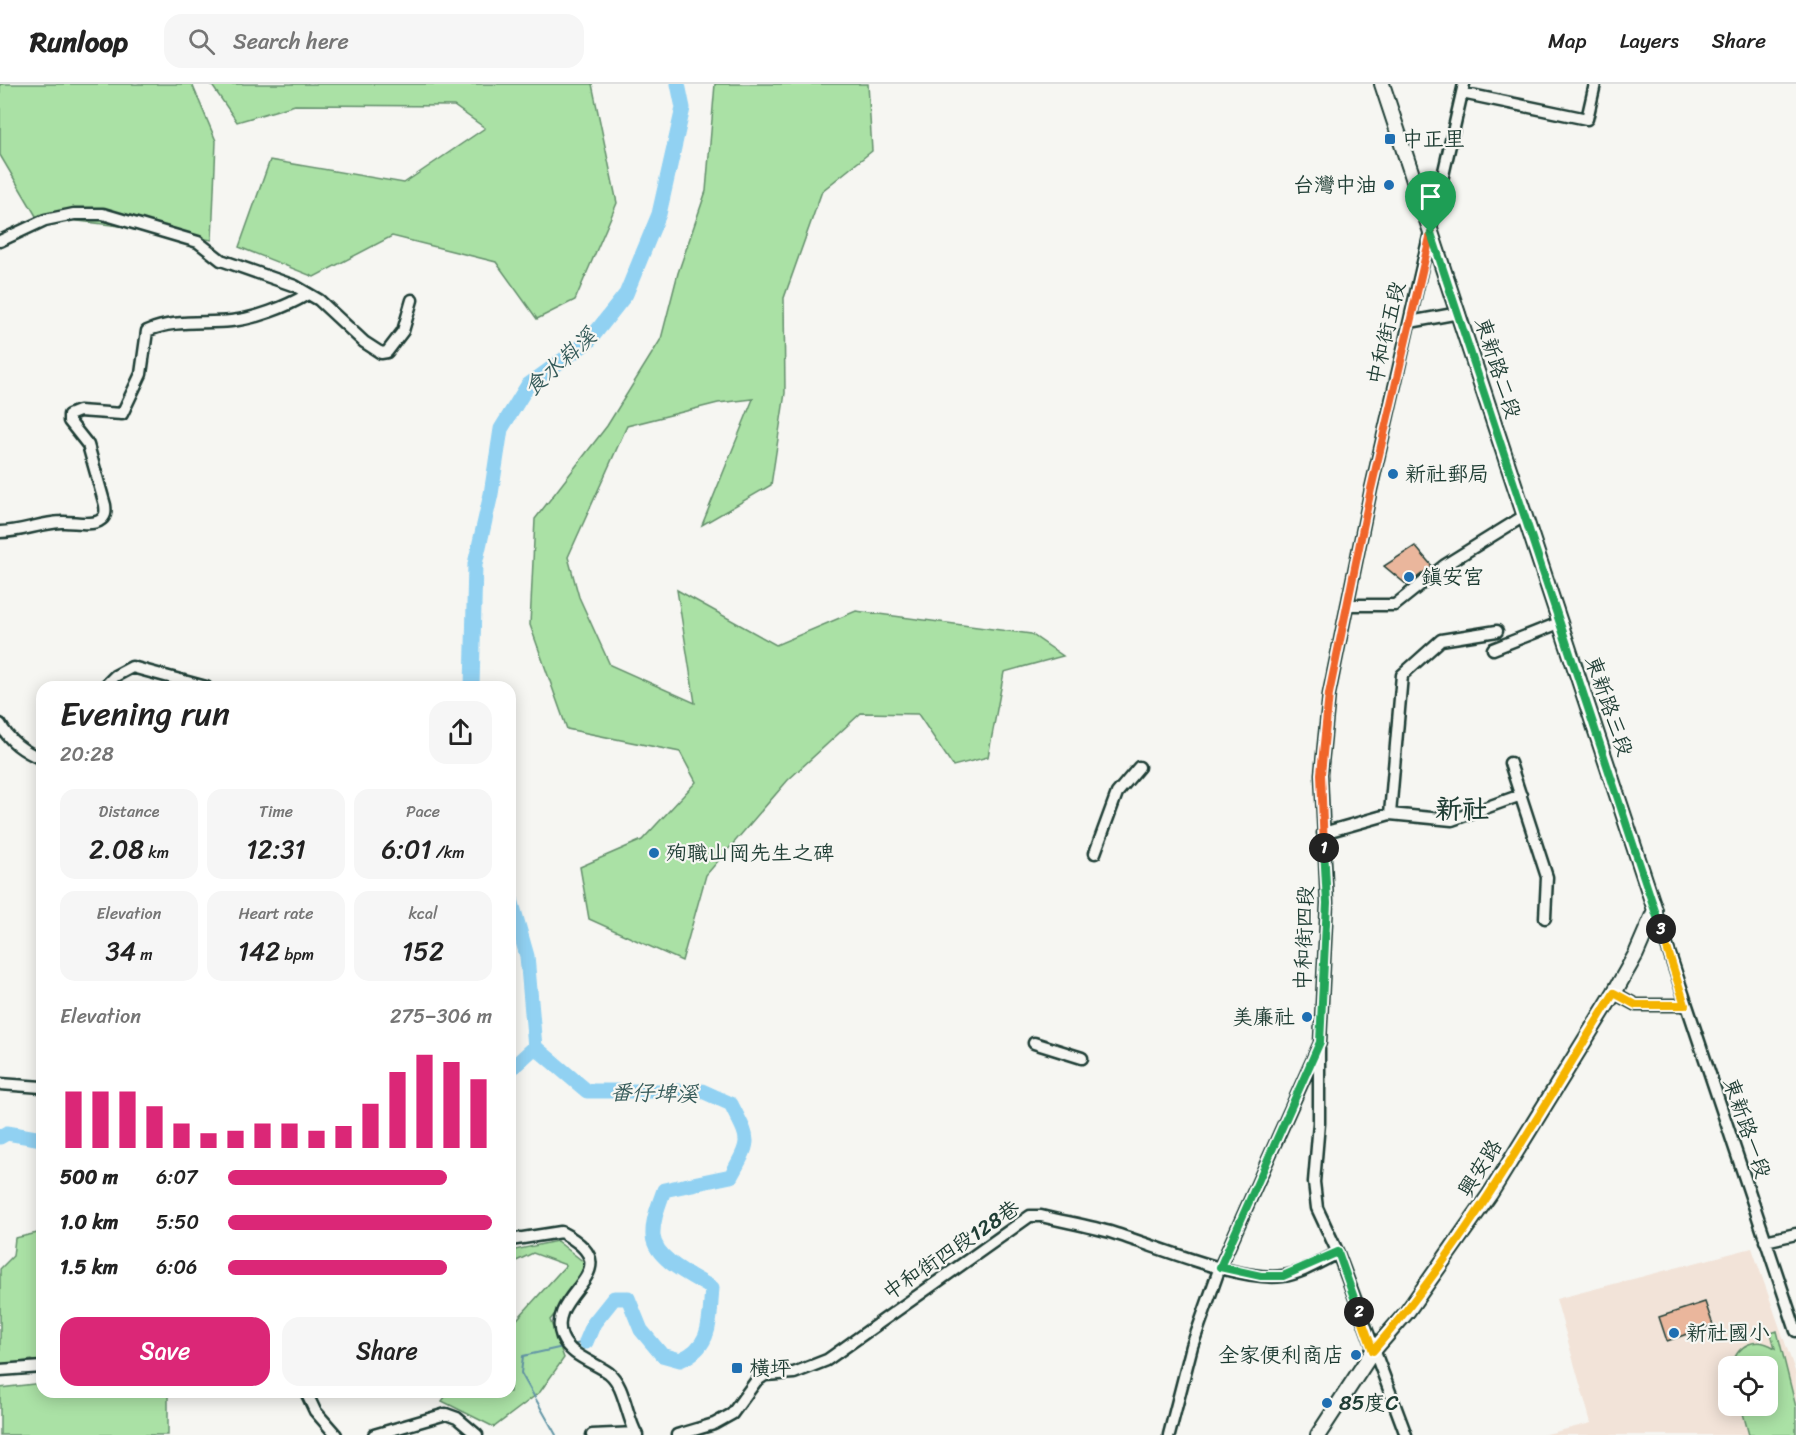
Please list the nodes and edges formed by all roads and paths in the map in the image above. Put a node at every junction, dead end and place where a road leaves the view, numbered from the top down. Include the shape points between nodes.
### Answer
1 (1382, 84) edge
2 (1595, 84) edge
3 (1463, 88) edge
4 (1431, 233) junction
5 (0, 241) edge
6 (306, 295) junction
7 (412, 300) dead end
8 (1459, 313) junction
9 (1410, 322) junction
10 (1371, 489) joint
11 (1524, 516) junction
12 (0, 532) edge
13 (1347, 605) junction
14 (1559, 623) junction
15 (1497, 631) dead end
16 (1493, 649) dead end
17 (110, 681) edge
18 (184, 681) edge
19 (0, 724) edge
20 (36, 757) edge
21 (1510, 763) dead end
22 (1139, 767) dead end
23 (1521, 795) junction
24 (1390, 814) junction
25 (1323, 833) junction
26 (1095, 853) dead end
27 (1655, 910) junction
28 (1545, 918) dead end
29 (1614, 993) junction
30 (1685, 1005) junction
31 (1320, 1042) junction
32 (1034, 1043) dead end
33 (1082, 1058) dead end
34 (0, 1084) edge
35 (36, 1087) edge
36 (1796, 1234) edge
37 (516, 1238) edge
38 (1765, 1241) junction
39 (1338, 1252) junction
40 (1220, 1267) junction
41 (1796, 1331) edge
42 (1373, 1351) junction
43 (36, 1368) edge
44 (0, 1370) edge
45 (309, 1398) edge
46 (636, 1434) edge
47 (1322, 1434) edge
48 (336, 1435) edge
49 (374, 1435) edge
50 (477, 1435) edge
51 (592, 1435) edge
52 (677, 1435) edge
53 (1169, 1435) edge
54 (1406, 1435) edge

1 - 4 main road
2 - 3 street via 1587,119
3 - 4 street, 中和街五段
4 - 8 main road, 東新路二段
4 - 9 street, 中和街五段
5 - 6 street via 45,220 103,214 198,242 221,260 295,286
6 - 7 street via 319,300 381,353 387,352 403,331
6 - 12 street via 289,305 232,321 192,321 147,331 141,374 122,414 79,411 69,415 69,421 88,446 105,505 102,519
8 - 9 street
8 - 11 main road, 東新路二段
9 - 10 street, 中和街五段
10 - 13 street, 中和街四段
11 - 13 street via 1445,566 1395,605
11 - 14 main road, 東新路三段
13 - 25 street, 中和街四段 via 1329,694 1321,774
14 - 16 street
14 - 27 main road, 東新路三段
15 - 24 street via 1441,640 1402,675
17 - 18 street via 132,667
19 - 20 street via 7,738
21 - 23 street
22 - 26 street via 1117,793
23 - 24 street via 1452,820
23 - 28 street via 1547,877
24 - 25 street
25 - 31 street, 中和街四段 via 1327,903
27 - 29 main road, 興安路
27 - 30 street
29 - 30 street via 1636,1005
29 - 42 main road, 興安路 via 1490,1194 1407,1312
30 - 38 street, 東新路一段
31 - 39 street via 1314,1182 1317,1208
31 - 40 street, 中和街四段
32 - 33 street
34 - 35 street
36 - 38 street
37 - 46 street via 561,1232 583,1246 591,1264 589,1276 571,1295 562,1314 561,1336 572,1351 609,1373 619,1384
38 - 41 street, 東新路一段
39 - 40 street, 中和街四段128巷 via 1283,1276 1261,1276
39 - 42 street
40 - 52 street, 中和街四段128巷 via 1110,1232 1030,1216 827,1360 794,1373 765,1375 756,1380 732,1414
40 - 53 street, 中和街四段 via 1191,1346
42 - 47 main road, 興安路
42 - 54 street
43 - 44 street
45 - 48 street
46 - 51 street
49 - 50 street via 446,1414

